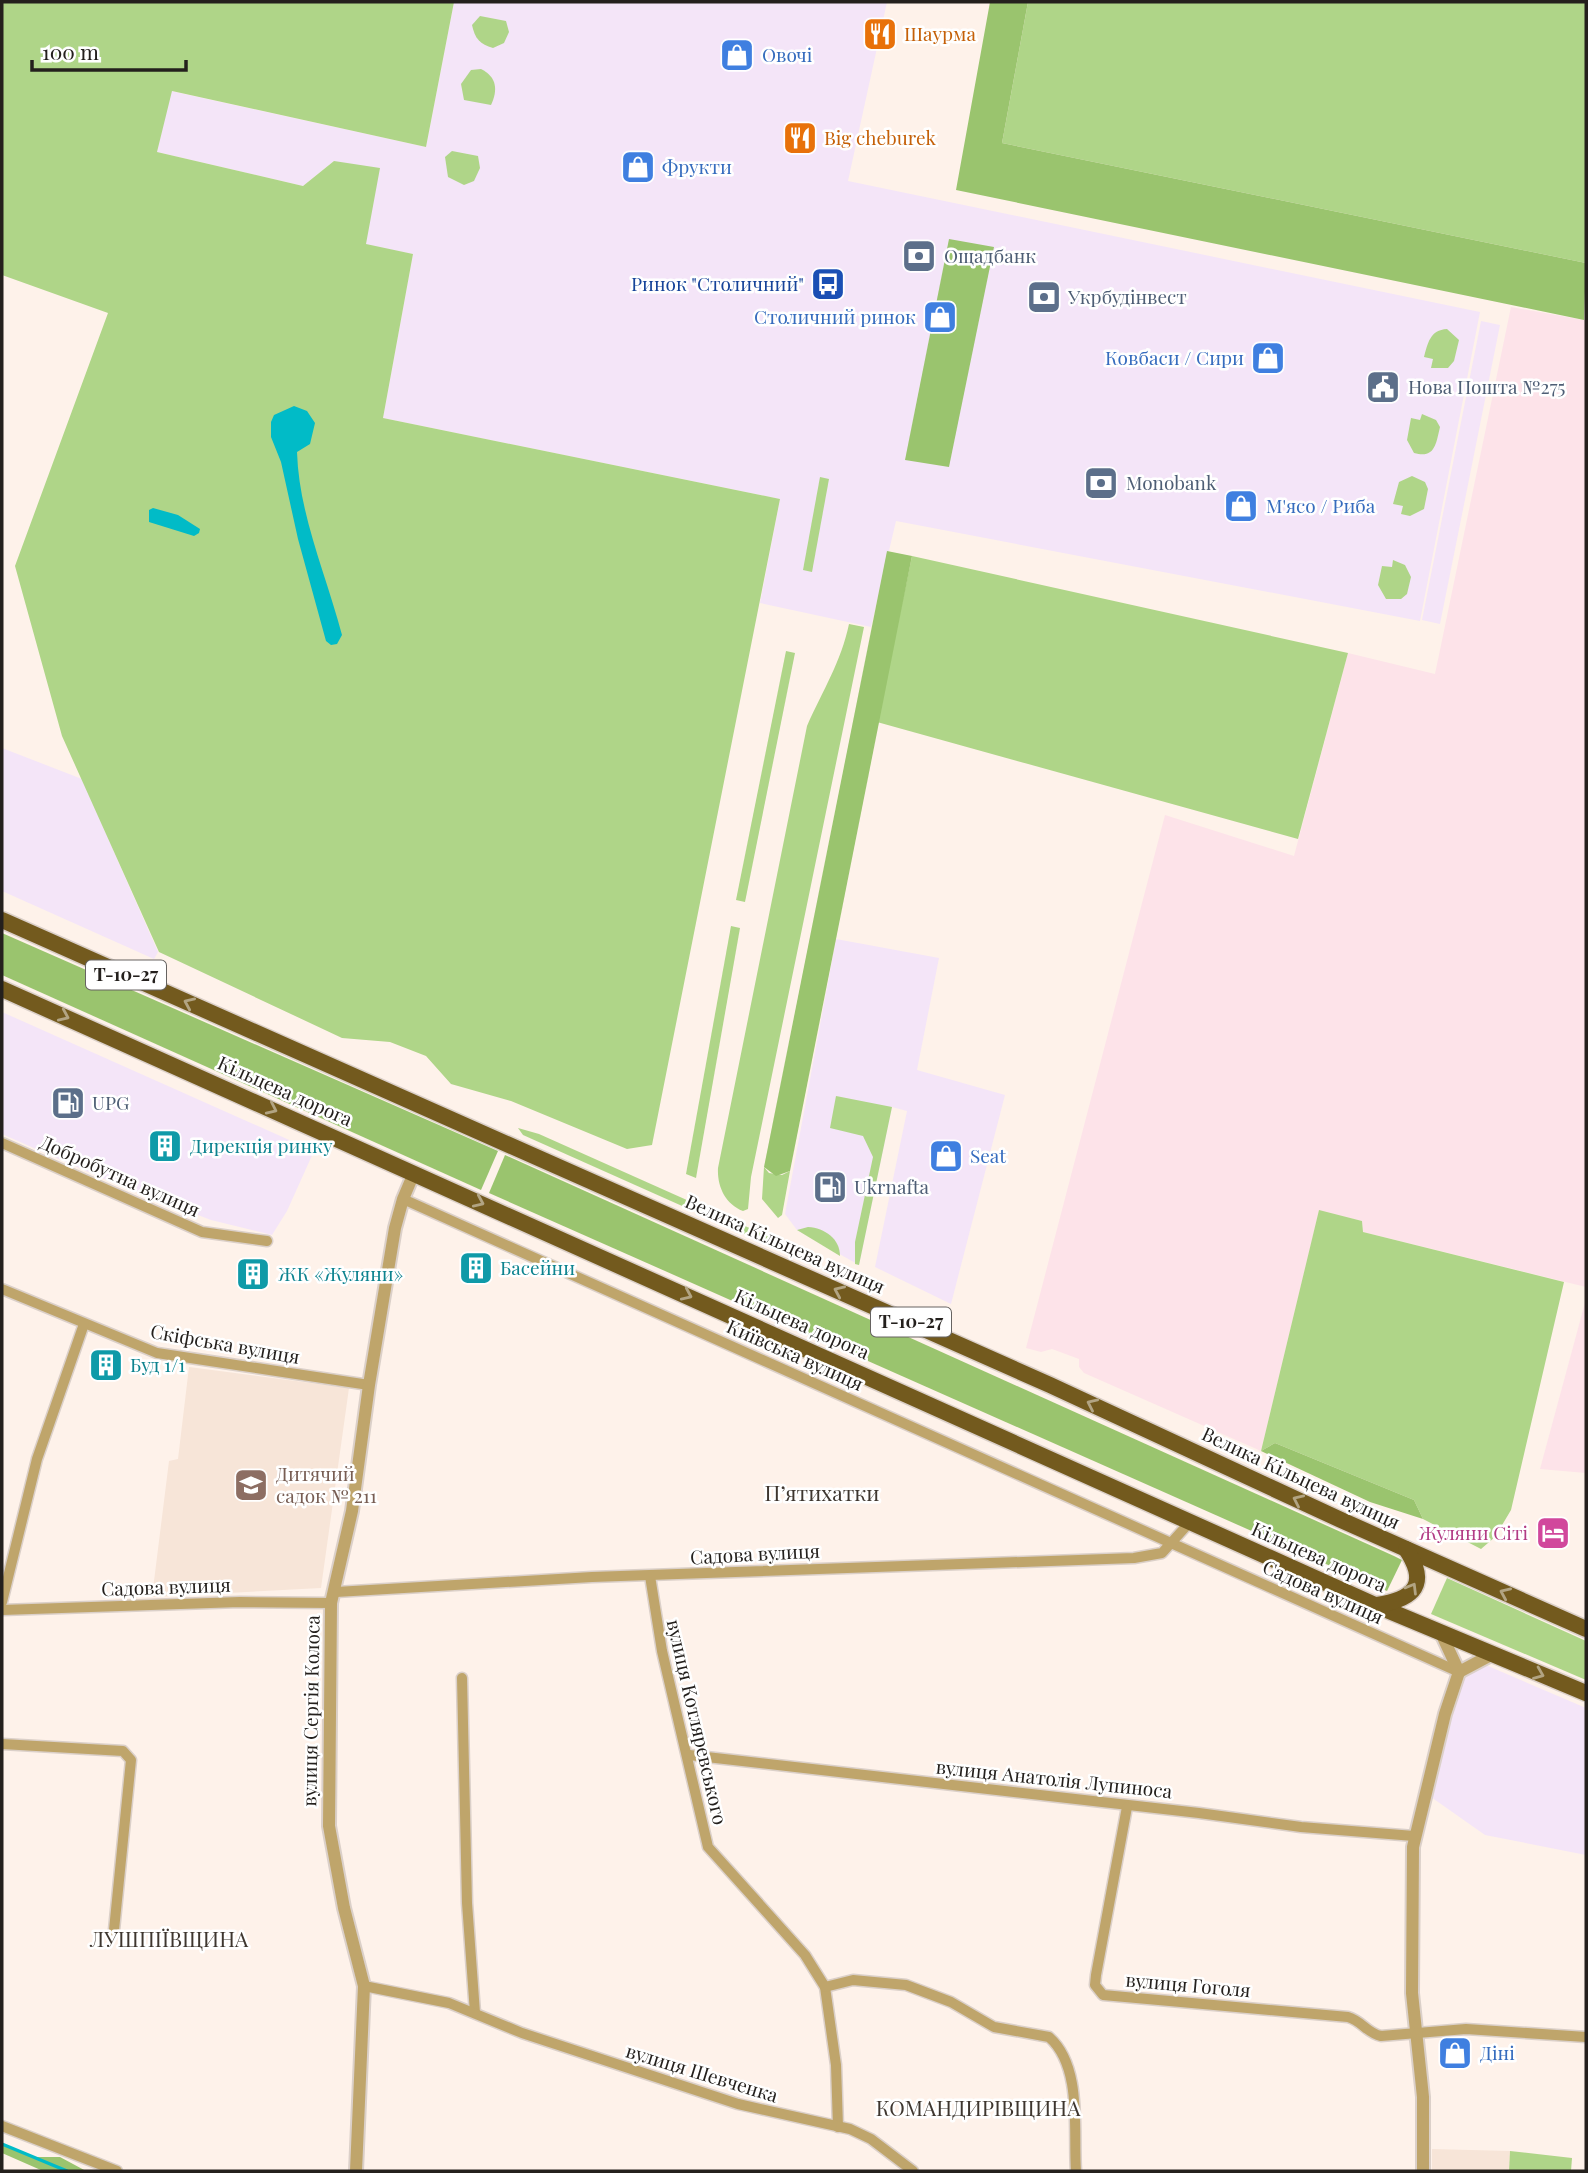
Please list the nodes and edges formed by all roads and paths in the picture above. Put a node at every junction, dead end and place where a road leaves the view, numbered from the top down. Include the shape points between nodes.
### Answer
1 (2, 920) edge
2 (2, 989) edge
3 (2, 1143) edge
4 (414, 1173) junction
5 (402, 1199) junction
6 (267, 1241) dead end
7 (2, 1289) edge
8 (84, 1324) junction
9 (369, 1385) junction
10 (1190, 1522) junction
11 (1172, 1545) junction
12 (1406, 1549) junction
13 (650, 1576) junction
14 (334, 1597) junction
15 (2, 1602) edge
16 (1375, 1605) junction
17 (2, 1610) edge
18 (1586, 1629) edge
19 (1441, 1633) junction
20 (1491, 1655) junction
21 (1459, 1672) junction
22 (462, 1678) dead end
23 (1586, 1693) edge
24 (2, 1744) edge
25 (689, 1755) junction
26 (1127, 1807) junction
27 (1414, 1836) junction
28 (114, 1930) dead end
29 (364, 1986) junction
30 (825, 1987) junction
31 (475, 2013) junction
32 (1415, 2034) junction
33 (1586, 2037) edge
34 (2, 2126) edge
35 (838, 2127) junction
36 (117, 2171) edge
37 (356, 2171) edge
38 (913, 2171) edge
39 (1076, 2171) edge
40 (1423, 2171) edge

12 -> 1 highway, Велика Кільцева вулиця / Т-10-27 via 1038,1379
2 -> 4 highway, Кільцева дорога
3 - 6 street, Добробутна вулиця via 201,1232
4 - 5 street, вулиця Сергія Колоса
4 -> 10 highway, Кільцева дорога
5 - 9 street, вулиця Сергія Колоса
5 - 11 street, Київська вулиця
7 - 8 street, Скіфська вулиця
8 - 9 street, Скіфська вулиця via 157,1353
8 - 15 street via 37,1459
9 - 14 street, вулиця Сергія Колоса via 352,1511
10 - 11 street
10 - 16 highway, Кільцева дорога
11 - 13 street, Садова вулиця via 1162,1553 1134,1558
11 - 21 street, Садова вулиця
16 -> 12 highway via 1405,1599 1414,1590 1417,1569
18 -> 12 highway, Велика Кільцева вулиця / Т-10-27
13 - 14 street, Садова вулиця
13 - 25 street, вулиця Котляревського via 662,1651
14 - 17 street, Садова вулиця
14 - 29 street, вулиця Сергія Колоса via 329,1826
16 - 19 highway, Кільцева дорога
19 - 20 highway, Кільцева дорога
19 - 21 street
20 - 21 street
20 -> 23 highway, Кільцева дорога
21 - 27 street
22 - 31 street via 467,1903
24 - 28 street via 123,1751 131,1760
25 - 26 street, вулиця Анатолія Лупиноса
25 - 30 street, вулиця Котляревського via 711,1852 805,1955
26 - 27 street, вулиця Анатолія Лупиноса
26 - 32 street, вулиця Гоголя via 1096,1975 1095,1985 1103,1995 1314,2012 1361,2021 1372,2034
27 - 32 street
29 - 31 street, вулиця Шевченка via 396,1990
29 - 37 street, вулиця Сергія Колоса
30 - 35 street, вулиця Котляревського via 836,2065
30 - 39 street via 853,1980 906,1985 951,2001 994,2027 1049,2037 1062,2054 1070,2080
31 - 35 street, вулиця Шевченка via 522,2033 738,2104
32 - 33 street via 1466,2029
32 - 40 street via 1423,2097
34 - 36 street
35 - 38 street, вулиця Шевченка via 871,2139

